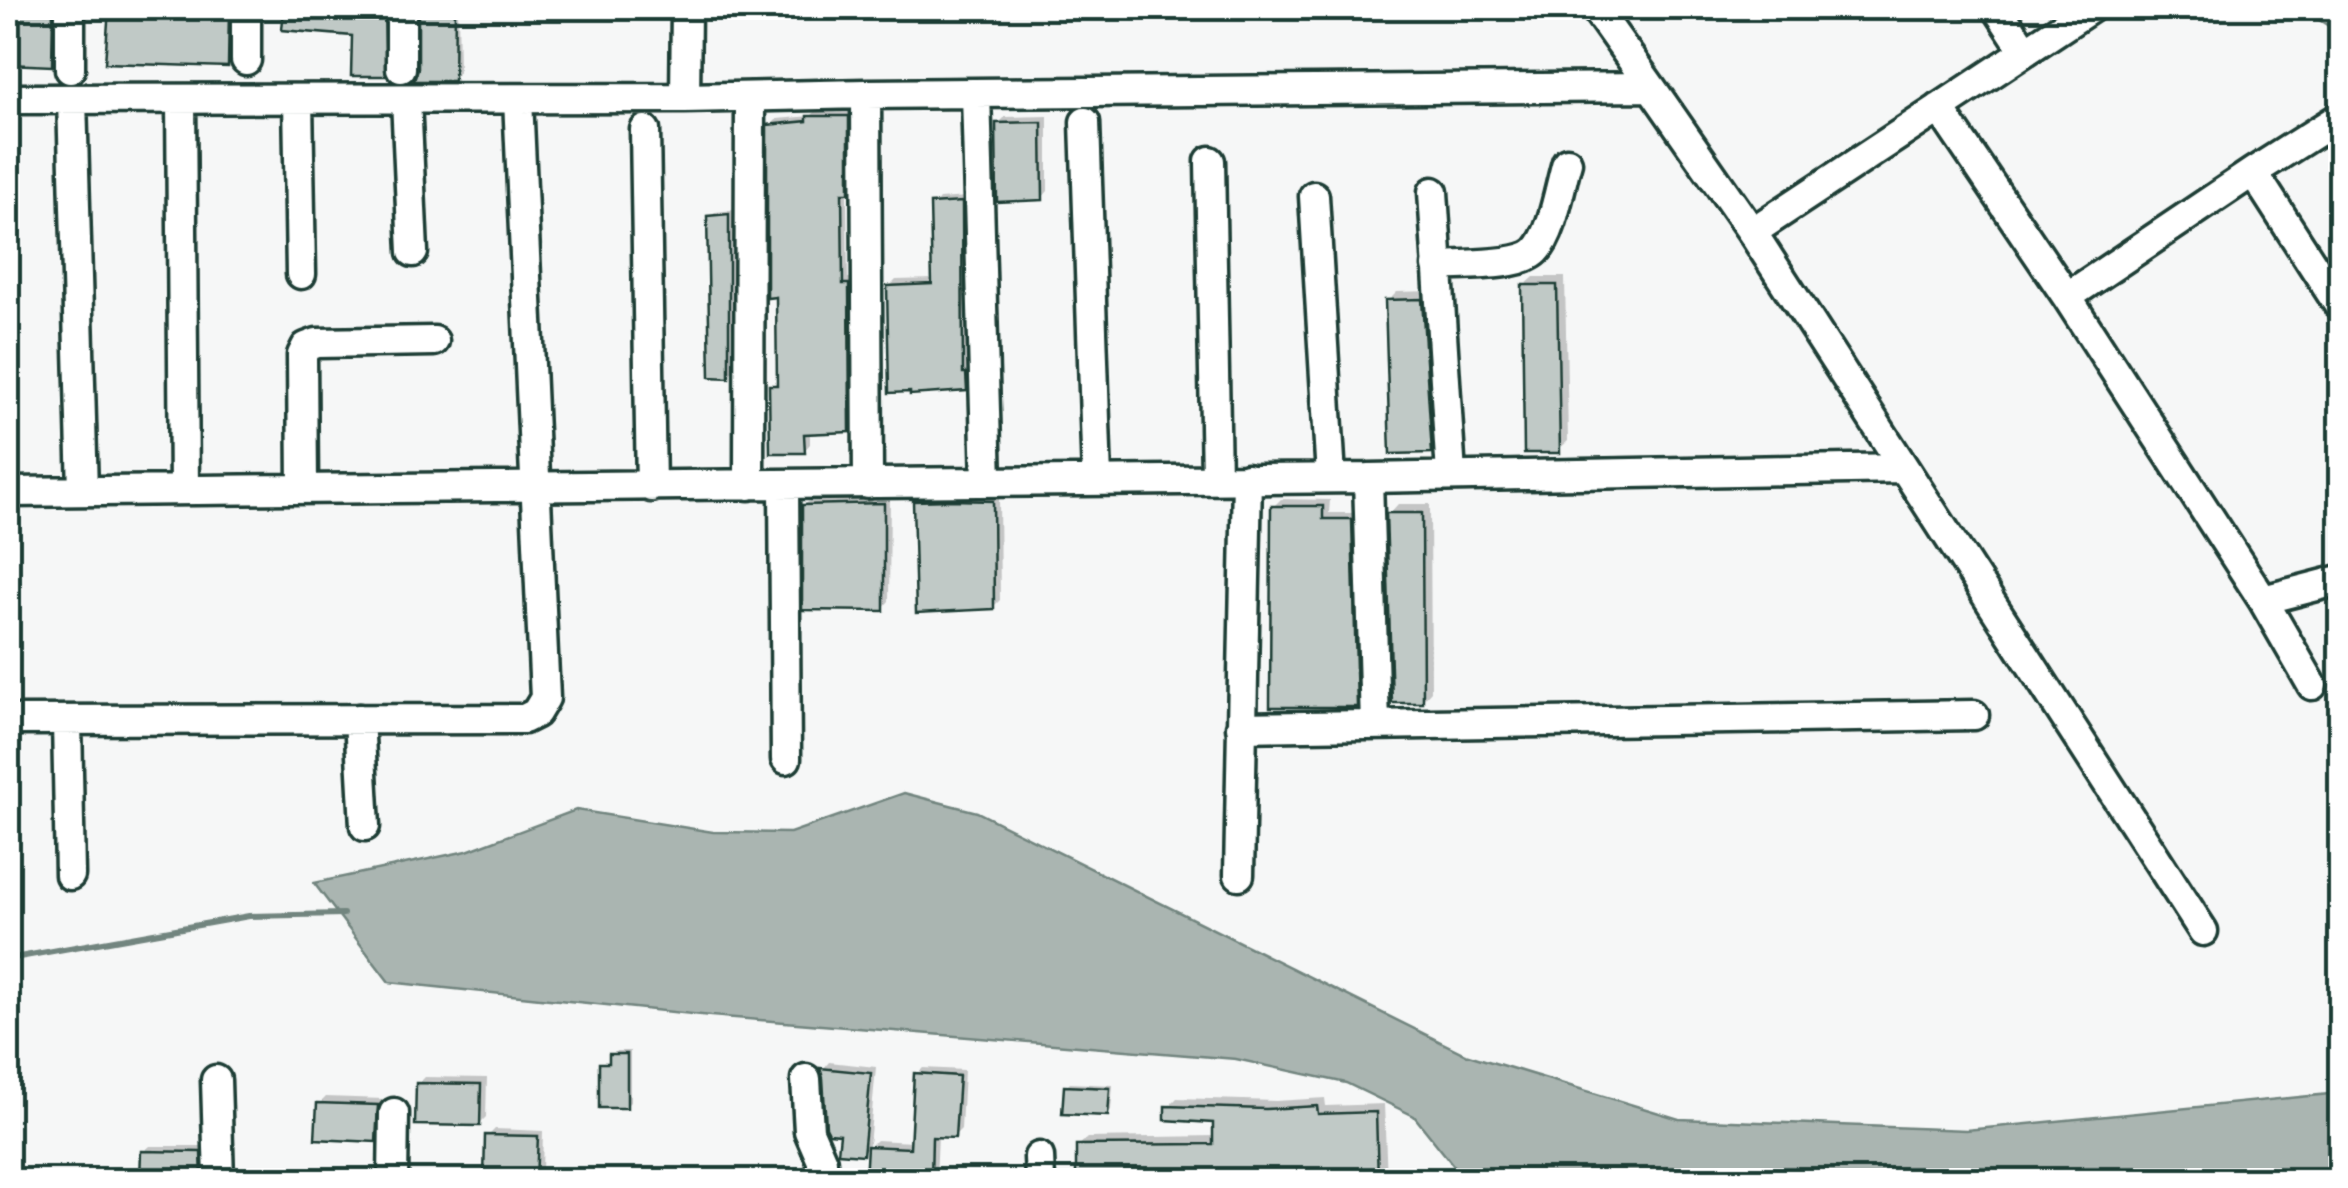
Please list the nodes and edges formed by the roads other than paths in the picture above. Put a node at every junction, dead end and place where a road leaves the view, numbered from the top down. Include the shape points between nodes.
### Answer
1 (70, 8) edge
2 (246, 8) edge
3 (400, 8) edge
4 (686, 8) edge
5 (1594, 8) edge
6 (1997, 8) edge
7 (2090, 8) edge
8 (2025, 51) junction
9 (246, 60) dead end
10 (70, 68) dead end
11 (401, 68) dead end
12 (1651, 87) junction
13 (976, 93) junction
14 (866, 94) junction
15 (750, 97) junction
16 (685, 98) junction
17 (8, 99) edge
18 (298, 99) junction
19 (518, 99) junction
20 (72, 100) junction
21 (181, 100) junction
22 (406, 100) junction
23 (1939, 108) junction
24 (2340, 117) edge
25 (1086, 122) dead end
26 (645, 130) dead end
27 (1210, 161) dead end
28 (1567, 162) dead end
29 (2253, 172) junction
30 (1433, 192) dead end
31 (1314, 196) dead end
32 (1752, 232) junction
33 (412, 252) dead end
34 (1437, 266) junction
35 (301, 274) dead end
36 (2067, 297) junction
37 (2340, 307) edge
38 (434, 341) dead end
39 (1904, 468) junction
40 (1450, 475) junction
41 (1331, 477) junction
42 (1216, 478) junction
43 (1246, 478) junction
44 (1368, 478) junction
45 (1097, 480) junction
46 (987, 482) junction
47 (868, 484) junction
48 (749, 485) junction
49 (784, 485) junction
50 (651, 487) junction
51 (537, 488) junction
52 (184, 490) junction
53 (303, 490) junction
54 (83, 491) junction
55 (8, 492) edge
56 (2340, 580) edge
57 (2262, 600) junction
58 (2312, 685) dead end
59 (1974, 715) dead end
60 (358, 719) junction
61 (8, 720) edge
62 (67, 720) junction
63 (1374, 725) junction
64 (1241, 727) junction
65 (786, 759) dead end
66 (366, 826) dead end
67 (70, 874) dead end
68 (1239, 874) dead end
69 (2203, 931) dead end
70 (806, 1078) dead end
71 (216, 1080) dead end
72 (394, 1113) dead end
73 (219, 1180) edge
74 (393, 1180) edge
75 (822, 1180) edge

1 - 10 street
2 - 9 street
3 - 11 street
4 - 16 street
5 - 12 street
6 - 8 street
7 - 8 street
8 - 23 street
12 - 13 street
12 - 32 street
13 - 14 street
13 - 46 street
14 - 15 street
14 - 47 street
15 - 16 street
15 - 48 street
16 - 19 street
17 - 20 street
18 - 21 street
18 - 22 street
18 - 35 street
19 - 22 street
19 - 51 street
20 - 21 street
20 - 54 street
21 - 52 street
22 - 33 street
23 - 32 street
23 - 36 street
24 - 29 street
25 - 45 street
26 - 50 street
27 - 42 street
28 - 34 street via 1535,253
29 - 36 street
29 - 37 street
30 - 34 street
31 - 41 street
32 - 39 street
34 - 40 street
36 - 57 street
38 - 53 street via 306,346
39 - 40 street
39 - 69 street
40 - 44 street
41 - 43 street
41 - 44 street
42 - 43 street
42 - 45 street
43 - 64 street
44 - 63 street
45 - 46 street
46 - 47 street
47 - 49 street
48 - 49 street
48 - 50 street
49 - 65 street
50 - 51 street
51 - 53 street
51 - 60 street via 545,698 536,713 524,719
52 - 53 street
52 - 54 street
54 - 55 street
56 - 57 street
57 - 58 street
59 - 63 street
60 - 62 street
60 - 66 street
61 - 62 street
62 - 67 street
63 - 64 street
64 - 68 street
70 - 75 street via 809,1131
71 - 73 street
72 - 74 street

